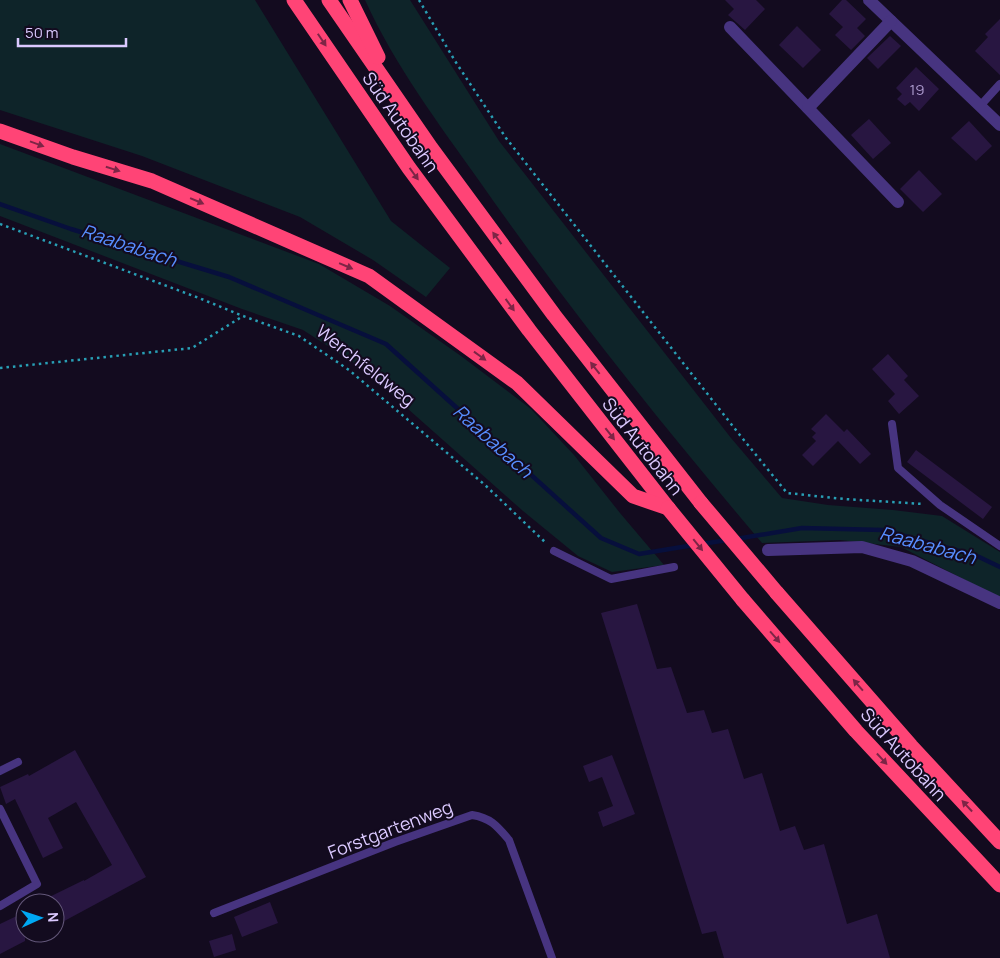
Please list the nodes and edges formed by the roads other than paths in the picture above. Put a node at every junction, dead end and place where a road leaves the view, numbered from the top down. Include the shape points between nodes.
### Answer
1 (294, 0) edge
2 (329, 0) edge
3 (350, 0) edge
4 (869, 0) edge
5 (891, 22) junction
6 (730, 28) dead end
7 (1000, 84) edge
8 (393, 91) junction
9 (980, 106) junction
10 (808, 108) junction
11 (1000, 125) edge
12 (0, 131) edge
13 (898, 202) dead end
14 (892, 424) dead end
15 (668, 508) junction
16 (1000, 546) edge
17 (768, 550) dead end
18 (554, 551) road end
19 (674, 567) dead end
20 (1000, 603) edge
21 (18, 762) dead end
22 (0, 771) edge
23 (0, 809) edge
24 (1000, 842) edge
25 (1000, 885) edge
26 (0, 906) edge
27 (214, 913) dead end
28 (552, 958) edge

1 -> 15 highway, Süd Autobahn via 415,176 529,330
2 - 8 highway, Süd Autobahn
3 - 8 highway
4 - 5 street
5 - 9 street
5 - 10 street
6 - 10 street
7 - 9 lane
24 -> 8 highway, Süd Autobahn, bridge via 911,746 701,502 554,315
9 - 11 street
10 - 13 street
12 -> 15 highway via 152,182 370,276 517,383 633,496
14 - 16 lane via 898,468 940,505
15 -> 25 highway, Süd Autobahn, bridge via 863,738
17 - 20 street via 862,547 912,561
18 - 19 lane via 610,579
21 - 22 lane
23 - 26 lane via 37,884
27 - 28 lane, Forstgartenweg via 472,815 484,817 509,840

